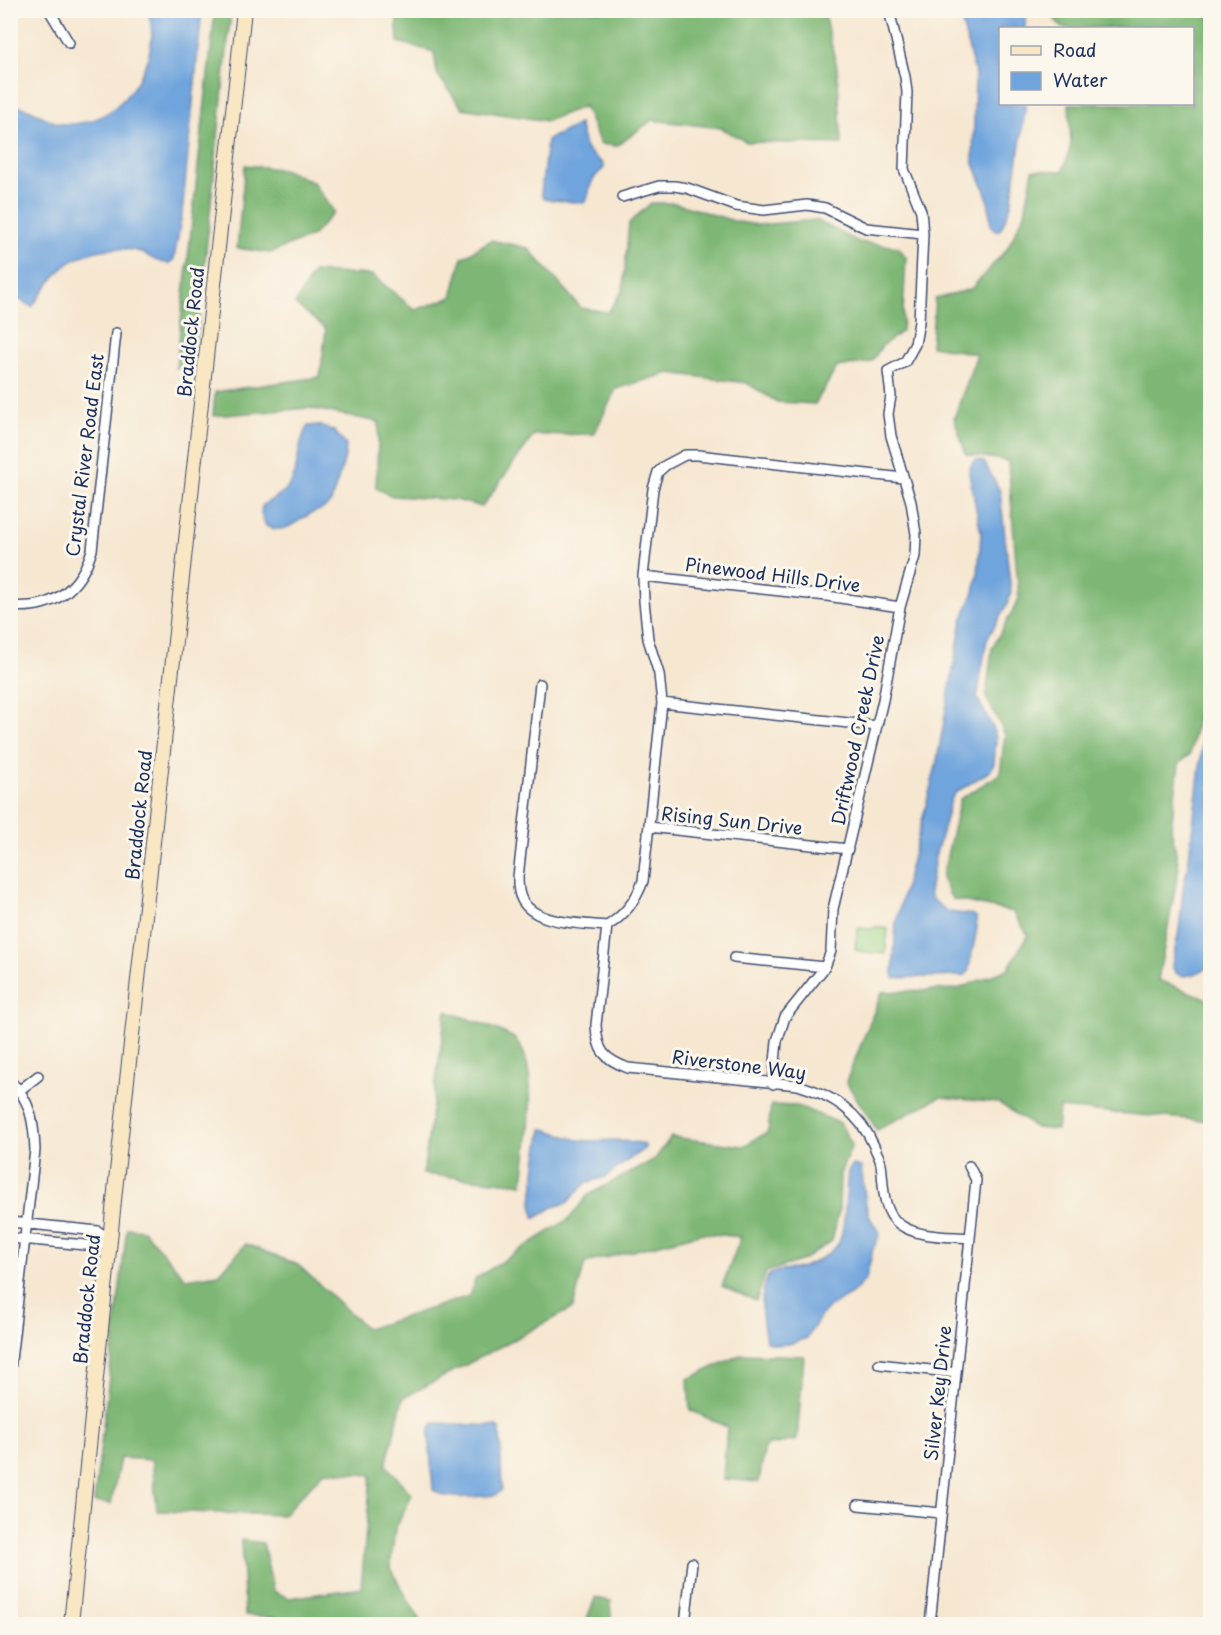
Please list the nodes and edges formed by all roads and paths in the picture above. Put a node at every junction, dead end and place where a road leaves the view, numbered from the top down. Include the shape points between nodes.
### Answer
1 (50, 10) edge
2 (244, 10) edge
3 (889, 10) edge
4 (69, 43) dead end
5 (622, 197) dead end
6 (922, 234) junction
7 (116, 333) dead end
8 (667, 452) dead end
9 (673, 460) junction
10 (903, 478) junction
11 (643, 576) junction
12 (10, 606) edge
13 (900, 607) junction
14 (540, 684) dead end
15 (662, 703) junction
16 (877, 726) junction
17 (649, 827) junction
18 (848, 849) junction
19 (523, 902) junction
20 (512, 907) dead end
21 (607, 926) junction
22 (734, 958) dead end
23 (825, 968) junction
24 (602, 1053) junction
25 (591, 1057) dead end
26 (38, 1076) dead end
27 (10, 1081) edge
28 (773, 1084) junction
29 (20, 1090) junction
30 (969, 1166) dead end
31 (10, 1222) edge
32 (26, 1224) junction
33 (10, 1238) edge
34 (970, 1238) junction
35 (24, 1240) junction
36 (110, 1240) junction
37 (879, 1364) dead end
38 (10, 1369) edge
39 (956, 1373) junction
40 (858, 1505) dead end
41 (941, 1513) junction
42 (692, 1563) dead end
43 (71, 1624) edge
44 (685, 1624) edge
45 (930, 1624) edge

1 - 4 street
2 - 36 street, Braddock Road
3 - 6 street via 907,92 904,169 921,211
5 - 6 street via 659,186 674,186 736,206 764,210 807,205 825,208 866,228
6 - 10 street, Driftwood Creek Drive via 915,344 905,362 888,371 888,414
7 - 12 street, Crystal River Road East via 93,550 88,565 80,579 59,598 36,606
8 - 9 street
9 - 10 street via 698,455
9 - 11 street via 658,472 653,489
10 - 13 street, Driftwood Creek Drive via 916,534 915,556
11 - 13 street, Pinewood Hills Drive
11 - 15 street via 648,639 659,674
13 - 16 street, Driftwood Creek Drive
14 - 19 street via 518,877
15 - 16 street
15 - 17 street
16 - 18 street, Driftwood Creek Drive
17 - 18 street, Rising Sun Drive
17 - 21 street via 643,881 637,898
18 - 23 street, Driftwood Creek Drive via 832,909 831,951
19 - 20 street
19 - 21 street via 533,913 548,919
21 - 24 street via 596,1025 596,1040
22 - 23 street
23 - 28 street, Driftwood Creek Drive via 785,1017 777,1041
24 - 25 street
24 - 28 street, Riverstone Way via 628,1068
26 - 29 street
27 - 29 street
28 - 34 street, Riverstone Way via 798,1085 820,1092 848,1109 868,1132 880,1161 888,1210 898,1223 924,1234
29 - 32 street via 34,1126
30 - 34 street, Silver Key Drive via 976,1180
31 - 32 street
32 - 35 street
32 - 36 street via 98,1231
33 - 35 street
34 - 39 street, Silver Key Drive
35 - 36 street via 96,1246
35 - 38 street
36 - 43 street, Braddock Road
37 - 39 street
39 - 41 street, Silver Key Drive
40 - 41 street
41 - 45 street, Silver Key Drive
42 - 44 street

